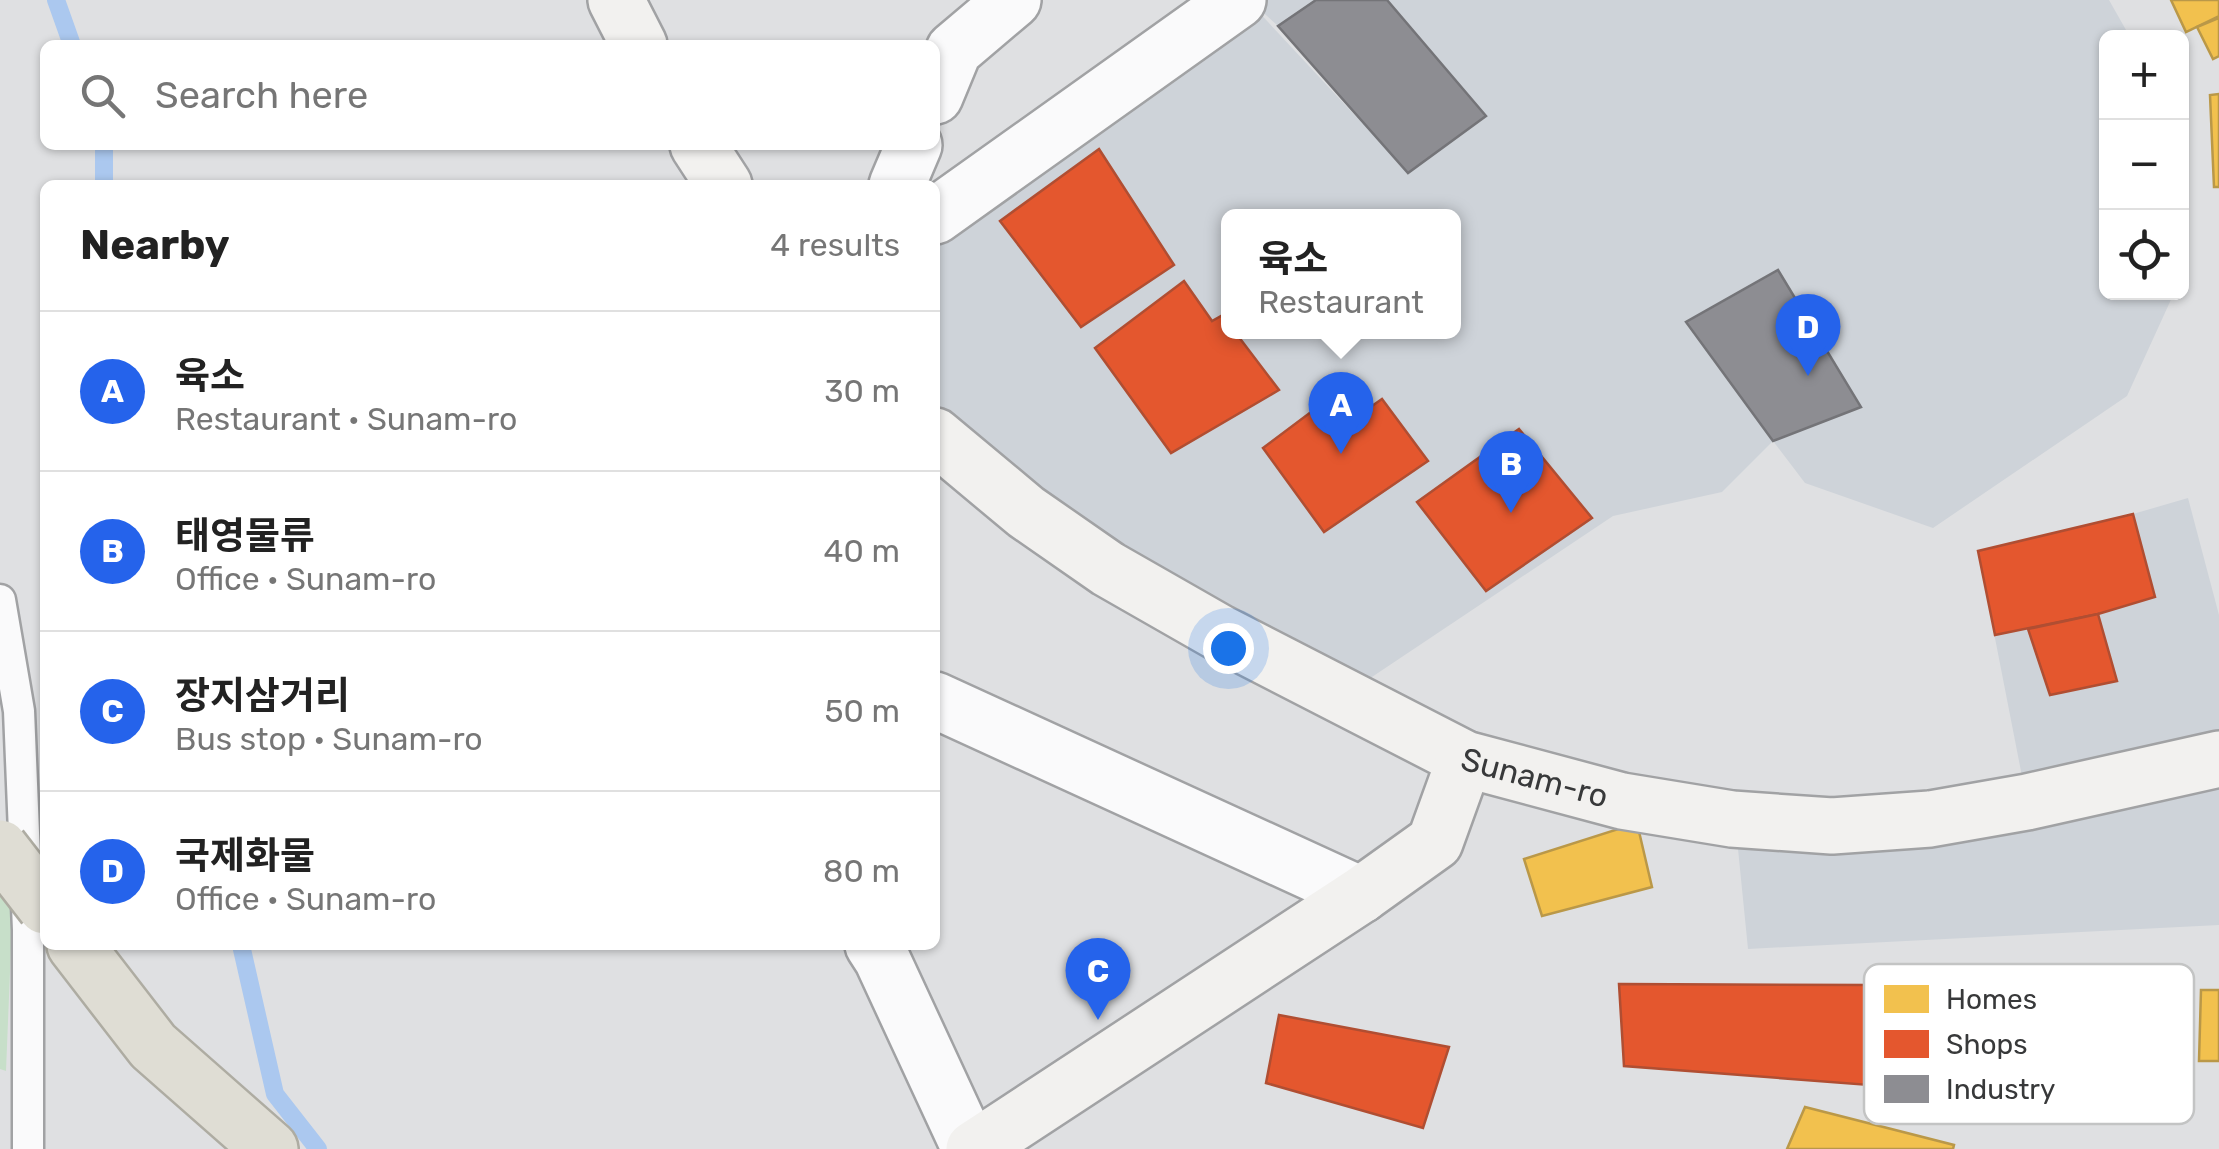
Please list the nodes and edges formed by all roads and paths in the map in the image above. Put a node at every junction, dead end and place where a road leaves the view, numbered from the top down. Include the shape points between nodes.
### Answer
1 (616, 0) edge
2 (1013, 0) edge
3 (1238, 0) edge
4 (636, 40) edge
5 (940, 84) edge
6 (701, 150) edge
7 (912, 150) edge
8 (721, 180) edge
9 (899, 180) edge
10 (940, 212) edge
11 (940, 440) edge
12 (0, 600) edge
13 (940, 702) edge
14 (1465, 759) junction
15 (2219, 759) edge
16 (0, 848) edge
17 (1360, 895) junction
18 (40, 900) edge
19 (79, 950) edge
20 (876, 950) edge
21 (28, 1149) edge
22 (270, 1149) edge
23 (972, 1149) edge

1 - 4 street
2 - 5 street via 954,50
3 - 10 street
6 - 8 street
7 - 9 street
11 - 14 street, Sunam-ro via 1108,569
12 - 21 lane via 19,711
13 - 17 street
14 - 15 street, Sunam-ro via 1622,801 1832,826 1930,819
14 - 17 street via 1435,842
16 - 18 highway, bridge
17 - 23 street
19 - 22 highway via 152,1046
20 - 23 street

